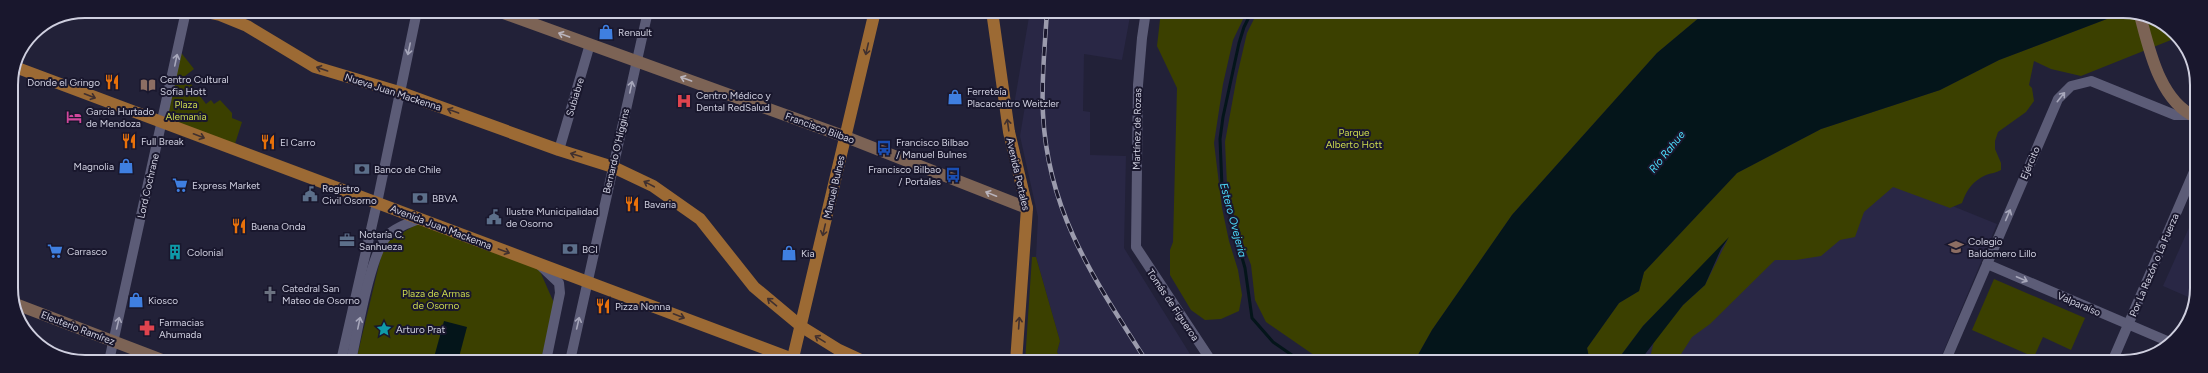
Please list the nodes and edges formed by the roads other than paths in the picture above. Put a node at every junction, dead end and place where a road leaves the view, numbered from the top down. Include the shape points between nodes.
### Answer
1 (185, 18) edge
2 (227, 18) edge
3 (416, 18) edge
4 (518, 18) edge
5 (646, 18) edge
6 (873, 18) edge
7 (993, 18) edge
8 (1145, 18) edge
9 (2142, 21) edge
10 (590, 44) junction
11 (637, 60) junction
12 (20, 69) edge
13 (400, 92) junction
14 (2190, 113) edge
15 (2190, 116) edge
16 (163, 123) junction
17 (846, 137) junction
18 (559, 150) junction
19 (613, 167) junction
20 (2190, 181) edge
21 (377, 203) junction
22 (1027, 208) junction
23 (419, 219) junction
24 (1136, 247) joint
25 (538, 263) junction
26 (1987, 264) junction
27 (588, 281) junction
28 (21, 306) edge
29 (2128, 325) junction
30 (802, 327) junction
31 (2164, 340) edge
32 (113, 342) junction
33 (110, 355) edge
34 (149, 355) edge
35 (342, 355) edge
36 (352, 355) edge
37 (547, 355) edge
38 (572, 355) edge
39 (779, 355) edge
40 (796, 355) edge
41 (851, 355) edge
42 (1016, 355) edge
43 (1207, 355) edge
44 (1948, 355) edge
45 (2115, 355) edge

16 -> 1 street, Lord Cochrane
13 -> 2 main road, Nueva Juan Mackenna via 314,67 247,26
3 -> 13 street
10 -> 4 street, Francisco Bilbao
5 - 11 street, Bernardo O'Higgins
6 -> 17 main road, Manuel Bulnes
22 -> 7 main road, Avenida Portales via 1010,139
8 - 24 street, Martínez de Rozas via 1138,85
9 - 14 street via 2158,76 2172,97
10 - 11 street, Francisco Bilbao
10 - 18 street, Subiabre
17 -> 11 street, Francisco Bilbao
19 -> 11 street, Bernardo O'Higgins
12 -> 16 main road, Avenida Juan Mackenna
18 -> 13 main road, Nueva Juan Mackenna
13 - 21 street
26 -> 15 street, Ejército via 2058,99 2071,86 2091,81 2175,115
16 -> 21 main road, Avenida Juan Mackenna
32 -> 16 street, Lord Cochrane
22 -> 17 street, Francisco Bilbao
17 -> 30 main road, Manuel Bulnes
19 -> 18 main road, Nueva Juan Mackenna
19 - 27 street, Bernardo O'Higgins
30 -> 19 main road via 754,287 700,219 658,189
20 - 29 street, Por La Razón o La Fuerza
21 - 23 main road, Avenida Juan Mackenna
21 - 35 street
42 -> 22 main road, Avenida Portales
23 -> 25 main road, Avenida Juan Mackenna
36 -> 23 street via 379,245 388,234
24 - 43 street, Tomás de Figueroa
25 - 27 main road, Avenida Juan Mackenna
25 - 37 street via 559,283 560,293
26 -> 29 street, Valparaíso
26 - 44 street, Ejército
38 -> 27 street, Bernardo O'Higgins
27 -> 39 main road, Avenida Juan Mackenna
28 - 32 street, Eleuterio Ramírez
29 - 31 street, Valparaíso
29 - 45 street, Por La Razón o La Fuerza
30 - 40 main road, Manuel Bulnes
41 -> 30 main road
32 - 33 street, Lord Cochrane
32 - 34 street, Eleuterio Ramírez

